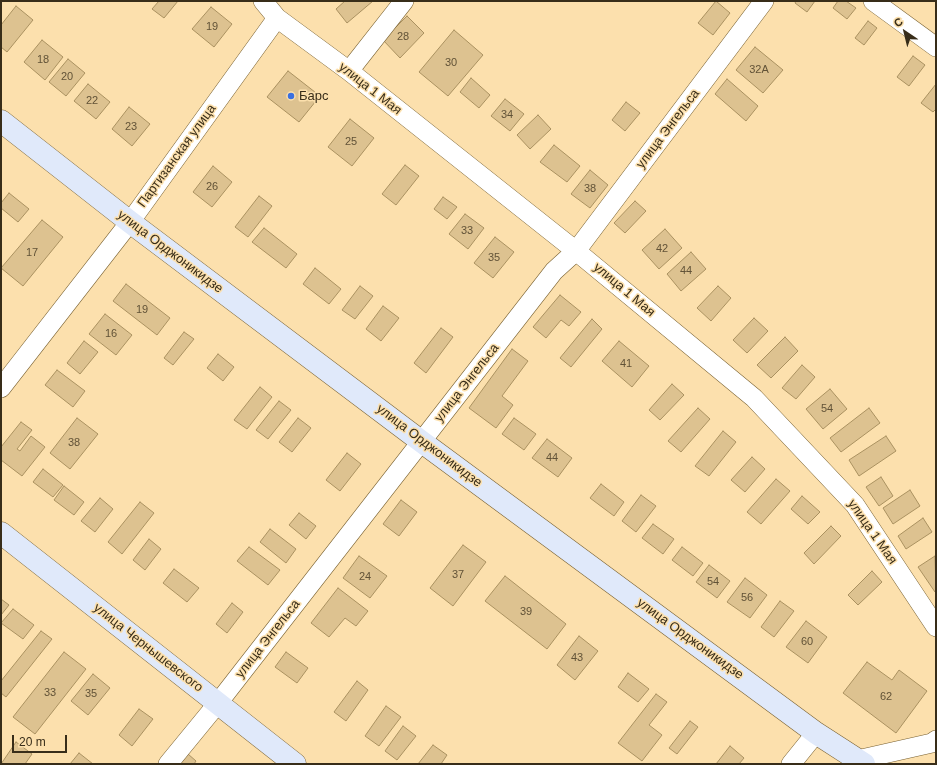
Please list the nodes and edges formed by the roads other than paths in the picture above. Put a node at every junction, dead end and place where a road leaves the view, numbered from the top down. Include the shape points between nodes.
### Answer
1 (263, 1) edge
2 (404, 1) edge
3 (764, 1) edge
4 (873, 1) edge
5 (277, 18) junction
6 (936, 47) edge
7 (349, 71) junction
8 (1, 121) edge
9 (130, 222) junction
10 (576, 250) junction
11 (1, 388) edge
12 (422, 442) junction
13 (1, 533) edge
14 (936, 627) edge
15 (218, 703) junction
16 (816, 733) junction
17 (936, 740) edge
18 (860, 762) edge
19 (168, 764) edge
20 (295, 764) edge
21 (791, 764) edge

1 - 5 street, улица 1 Мая
2 - 7 street
3 - 10 street, улица Энгельса
4 - 6 street
5 - 7 street, улица 1 Мая
5 - 9 street, Партизанская улица
7 - 10 street, улица 1 Мая
8 - 9 main road, улица Орджоникидзе
9 - 11 street, Партизанская улица
9 - 12 main road, улица Орджоникидзе
10 - 12 street, улица Энгельса via 554,271
10 - 14 street, улица 1 Мая via 754,398 855,505
12 - 15 street, улица Энгельса
12 - 16 main road, улица Орджоникидзе
13 - 15 main road, улица Чернышевского
15 - 19 street, улица Энгельса
15 - 20 main road, улица Чернышевского
16 - 18 main road, улица Орджоникидзе
16 - 21 street
17 - 18 street

